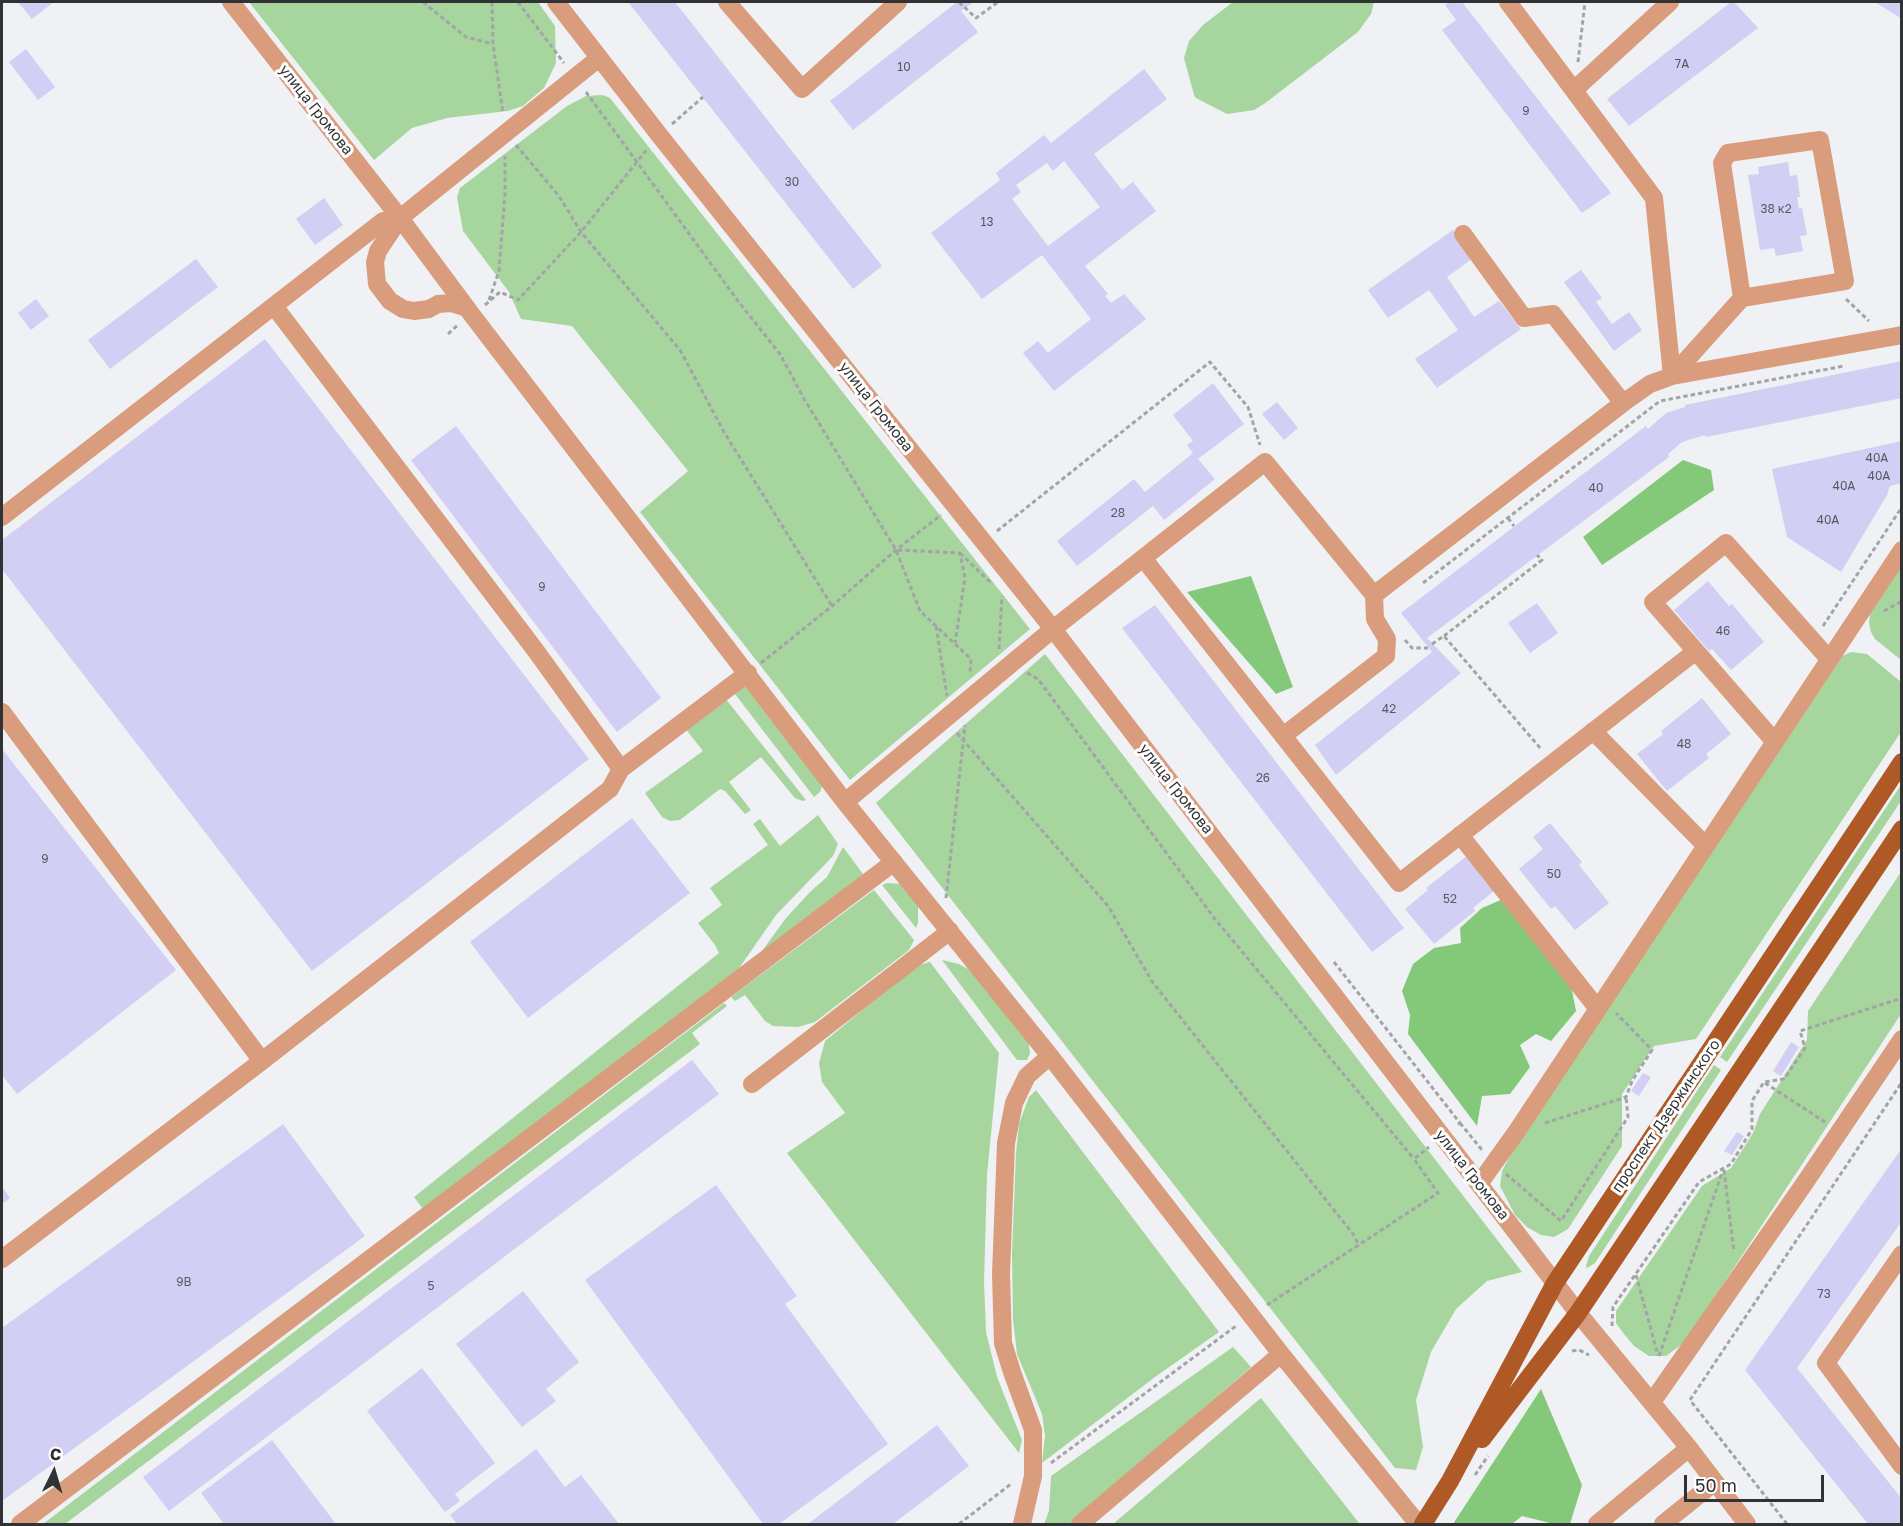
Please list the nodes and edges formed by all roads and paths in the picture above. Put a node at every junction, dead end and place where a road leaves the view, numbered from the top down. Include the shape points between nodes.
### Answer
1 (231, 2) edge
2 (423, 2) edge
3 (518, 2) edge
4 (556, 2) edge
5 (727, 2) edge
6 (898, 2) edge
7 (959, 2) edge
8 (998, 2) edge
9 (1508, 2) edge
10 (1585, 2) edge
11 (1670, 2) edge
12 (493, 44) dead end
13 (599, 58) junction
14 (575, 77) junction
15 (1574, 90) junction
16 (703, 97) dead end
17 (505, 133) junction
18 (660, 136) junction
19 (638, 162) junction
20 (400, 218) junction
21 (581, 232) junction
22 (1463, 234) dead end
23 (1836, 282) junction
24 (1742, 298) junction
25 (274, 306) junction
26 (470, 311) junction
27 (1876, 324) dead end
28 (448, 334) dead end
29 (1902, 335) edge
30 (1845, 366) dead end
31 (1672, 376) junction
32 (1623, 402) junction
33 (1265, 462) junction
34 (954, 505) junction
35 (1902, 507) edge
36 (2, 517) edge
37 (1508, 518) junction
38 (990, 524) dead end
39 (1514, 526) dead end
40 (896, 550) junction
41 (1902, 550) edge
42 (960, 553) junction
43 (1537, 555) dead end
44 (1143, 558) junction
45 (1422, 583) dead end
46 (994, 585) dead end
47 (1002, 594) dead end
48 (1374, 596) junction
49 (832, 606) junction
50 (936, 626) junction
51 (1053, 630) junction
52 (1444, 636) junction
53 (1814, 641) junction
54 (955, 643) junction
55 (1432, 644) dead end
56 (1696, 651) junction
57 (1829, 659) junction
58 (1012, 663) junction
59 (748, 673) junction
60 (968, 700) junction
61 (2, 712) edge
62 (950, 715) junction
63 (1593, 731) junction
64 (1283, 736) junction
65 (963, 742) junction
66 (1774, 742) junction
67 (1553, 762) junction
68 (1902, 762) edge
69 (621, 769) junction
70 (845, 802) junction
71 (1902, 829) edge
72 (1460, 835) junction
73 (1706, 846) junction
74 (894, 862) junction
75 (947, 927) junction
76 (1328, 955) dead end
77 (1902, 998) edge
78 (1601, 1005) junction
79 (1902, 1039) edge
80 (1050, 1056) junction
81 (262, 1061) junction
82 (1764, 1082) junction
83 (1902, 1082) edge
84 (752, 1084) dead end
85 (1626, 1097) junction
86 (1517, 1131) junction
87 (1839, 1132) junction
88 (1443, 1137) junction
89 (1859, 1145) junction
90 (1414, 1159) junction
91 (1723, 1168) junction
92 (1479, 1184) junction
93 (1561, 1221) dead end
94 (1359, 1245) junction
95 (1902, 1254) edge
96 (2, 1259) edge
97 (1636, 1275) junction
98 (1737, 1281) junction
99 (1556, 1283) junction
100 (1578, 1313) junction
101 (1251, 1316) junction
102 (1615, 1333) dead end
103 (1281, 1354) junction
104 (1652, 1402) junction
105 (1689, 1448) junction
106 (1902, 1466) edge
107 (1033, 1476) junction
108 (1450, 1481) junction
109 (1715, 1482) junction
110 (20, 1524) edge
111 (959, 1524) edge
112 (1023, 1524) edge
113 (1080, 1524) edge
114 (1418, 1524) edge
115 (1423, 1524) edge
116 (1597, 1524) edge
117 (1663, 1524) edge
118 (1748, 1524) edge
119 (1787, 1524) edge

1 - 20 street, улица Громова
2 - 12 path via 466,37
3 - 14 path
4 - 13 street, улица Громова
5 - 6 street via 802,89
7 - 8 path via 976,18
9 - 15 street
10 - 15 path
11 - 15 street
13 - 14 street
13 - 18 street, улица Громова
14 - 17 street
14 - 19 path
15 - 31 street via 1654,198
16 - 18 path
17 - 20 street
17 - 21 path via 559,196
18 - 19 path
18 - 34 street, улица Громова
19 - 21 path
19 - 40 path via 780,354
20 - 25 street via 382,221
20 - 26 street, улица Громова
20 - 26 street via 375,262 377,284 383,292 403,309 414,311 452,303
21 - 26 path via 518,300 500,292
21 - 49 path via 680,350 724,432
22 - 32 street via 1524,318 1553,314
23 - 24 street
23 - 24 street via 1845,281 1820,140 1728,153 1722,163
23 - 27 path via 1848,302
24 - 31 street
25 - 36 street
25 - 69 street
26 - 28 path
26 - 59 street, улица Громова
29 - 31 street
30 - 37 path via 1660,401
31 - 32 street via 1650,384
32 - 48 street
33 - 38 path via 1248,407 1210,362 996,532
33 - 44 street
33 - 48 street
34 - 40 path
34 - 51 street, улица Громова
35 - 53 path
37 - 39 path
37 - 45 path
40 - 42 path
40 - 49 path
40 - 50 path via 920,611
41 - 57 street
42 - 46 path
42 - 54 path via 965,578
43 - 52 path via 1542,560
44 - 51 street
44 - 64 street
47 - 58 path via 999,655
48 - 64 street via 1375,619 1387,639 1386,656
49 - 59 path
50 - 54 path
50 - 62 path
51 - 58 street
51 - 88 street, улица Громова
52 - 55 path
52 - 67 path
53 - 56 street via 1725,543 1653,602
53 - 57 street
54 - 60 path via 971,659
56 - 63 street
56 - 66 street
57 - 66 street
58 - 60 street
58 - 90 path via 1038,679 1215,919
59 - 69 street
59 - 70 street, улица Громова
60 - 62 street
60 - 65 path
61 - 81 street
62 - 65 path
62 - 70 street
63 - 67 street
63 - 73 street
64 - 72 street via 1399,883
65 - 75 path
65 - 94 path via 1107,906 1153,983
66 - 73 street
67 - 72 street
68 - 99 main road, проспект Дзержинского
69 - 81 street via 610,789
70 - 74 street, улица Громова
71 - 100 main road, проспект Дзержинского
72 - 78 street
73 - 78 street
74 - 75 street, улица Громова
74 - 110 street
75 - 80 street, улица Громова
75 - 84 street
76 - 88 path via 1460,1123
77 - 82 path via 1800,1031 1804,1048 1784,1079
78 - 85 path via 1652,1050
78 - 86 street
79 - 87 street
80 - 101 street, улица Громова
80 - 107 street via 1027,1076 1014,1103 1006,1143 1001,1274 1003,1343 1033,1430
81 - 96 street
82 - 87 path
82 - 91 path via 1752,1101 1752,1129 1731,1164
83 - 89 path
85 - 86 path
85 - 93 path via 1628,1117
86 - 92 street
87 - 89 path
87 - 98 street
88 - 90 path
88 - 92 street, улица Громова
89 - 119 path via 1690,1400
90 - 94 path via 1438,1193
91 - 97 path via 1699,1182
91 - 97 path via 1659,1356
91 - 98 path
92 - 99 street, улица Громова
94 - 101 path
95 - 106 street via 1826,1363
97 - 102 path via 1613,1307 1611,1324
98 - 104 street
99 - 100 street, улица Громова
99 - 108 main road, проспект Дзержинского
100 - 104 street, улица Громова
100 - 108 main road, проспект Дзержинского
101 - 103 street, улица Громова
101 - 107 path
103 - 113 street
103 - 114 street, улица Громова
104 - 105 street, улица Громова
105 - 109 street, улица Громова
105 - 116 street
107 - 111 path via 1013,1482
107 - 112 street
108 - 115 main road, проспект Дзержинского
109 - 117 street
109 - 118 street, улица Громова

